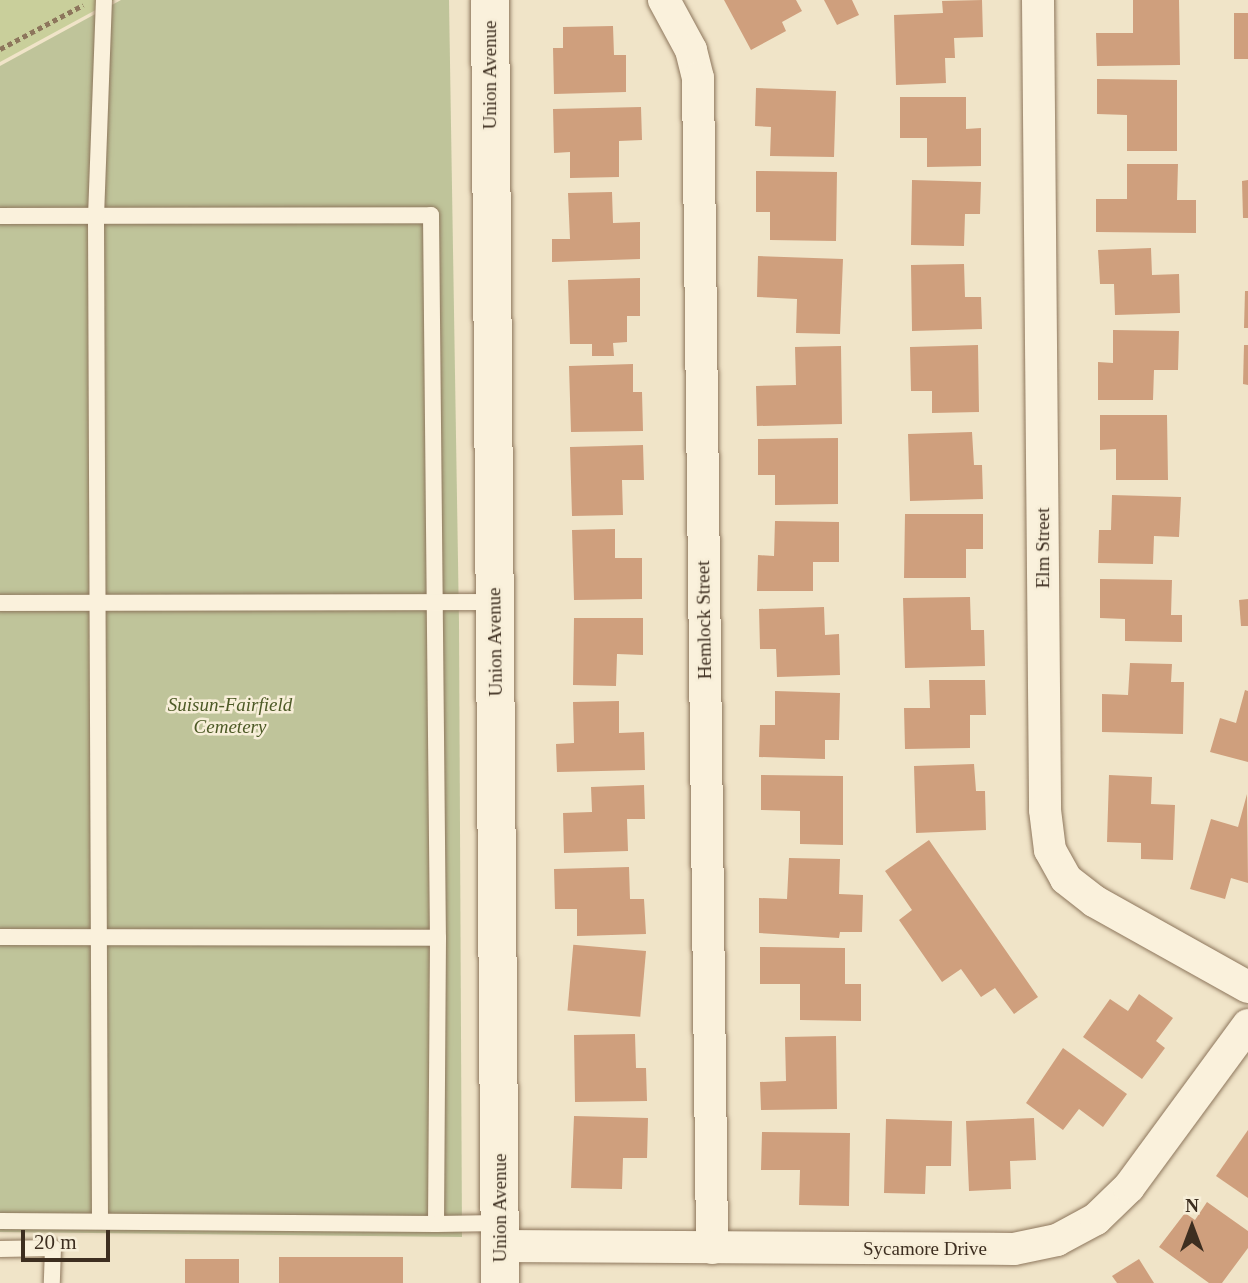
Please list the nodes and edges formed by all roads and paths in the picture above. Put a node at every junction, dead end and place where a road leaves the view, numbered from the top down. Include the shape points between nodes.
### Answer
1 (92, 0) edge
2 (104, 0) edge
3 (490, 0) edge
4 (664, 0) edge
5 (1038, 0) edge
6 (0, 49) edge
7 (0, 216) edge
8 (96, 217) junction
9 (433, 601) junction
10 (495, 602) junction
11 (0, 603) edge
12 (100, 603) junction
13 (0, 937) edge
14 (102, 937) junction
15 (438, 938) junction
16 (1248, 987) edge
17 (1248, 1024) edge
18 (100, 1219) junction
19 (0, 1221) edge
20 (436, 1224) junction
21 (712, 1248) junction
22 (0, 1249) edge
23 (500, 1251) edge
24 (52, 1283) edge

1 - 6 path
2 - 8 lane
3 - 10 street, Union Avenue
4 - 21 street, Hemlock Street via 691,50 698,78
5 - 16 street, Elm Street via 1045,810 1050,850 1066,879 1094,901
7 - 8 lane
8 - 9 lane via 431,215
8 - 12 lane
9 - 10 lane
9 - 12 lane
9 - 15 lane
10 - 23 street, Union Avenue
11 - 12 lane
12 - 14 lane
13 - 14 lane
14 - 15 lane
14 - 18 lane
15 - 20 lane
17 - 21 street, Sycamore Drive via 1129,1187 1096,1219 1057,1240 1014,1250
18 - 19 lane
18 - 20 lane
20 - 23 lane
21 - 23 street, Sycamore Drive
22 - 24 lane via 53,1248

